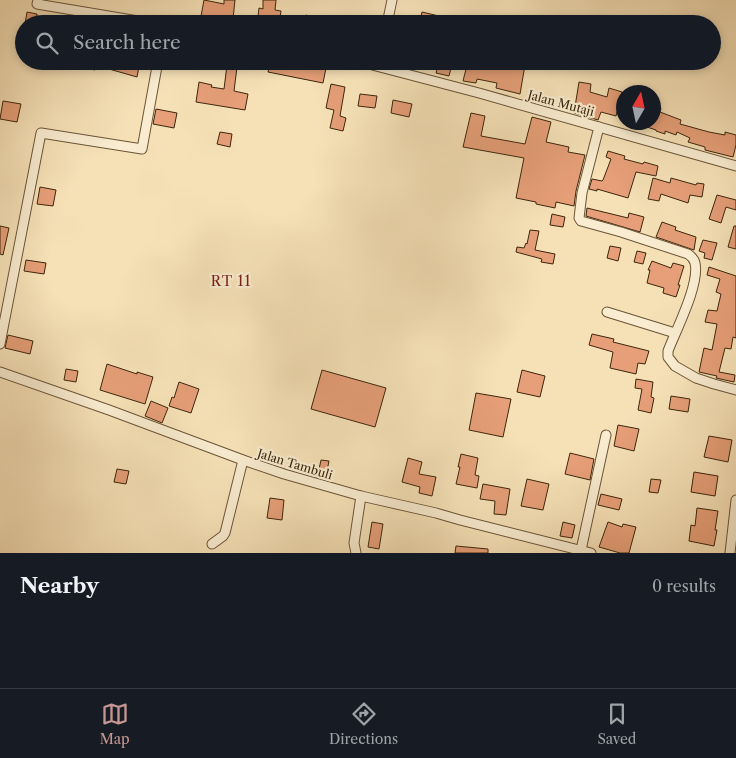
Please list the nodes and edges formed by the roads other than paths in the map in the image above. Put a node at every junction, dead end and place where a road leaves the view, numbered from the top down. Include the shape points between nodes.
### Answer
1 (38, 0) edge
2 (392, 0) edge
3 (103, 15) edge
4 (389, 15) edge
5 (156, 70) edge
6 (399, 70) edge
7 (598, 127) junction
8 (736, 166) edge
9 (607, 312) dead end
10 (675, 334) junction
11 (0, 344) edge
12 (0, 372) edge
13 (736, 390) edge
14 (606, 435) dead end
15 (243, 460) junction
16 (361, 496) junction
17 (736, 500) edge
18 (212, 544) dead end
19 (582, 550) junction
20 (356, 553) edge
21 (591, 553) edge
22 (730, 553) edge

1 - 3 street via 38,4
2 - 4 street
5 - 11 street via 142,149 41,133
6 - 7 street, Jalan Mutaji
7 - 8 street, Jalan Mutaji
7 - 10 street via 582,193 580,221 622,232 693,258 696,264 694,284
9 - 10 street
10 - 13 street via 668,357 675,366 703,381
12 - 15 street, Jalan Tambuli
14 - 19 street
15 - 16 street, Jalan Tambuli
15 - 18 street via 224,536
16 - 19 street, Jalan Tambuli
16 - 20 street via 354,542
17 - 22 street
19 - 21 street, Jalan Tambuli

